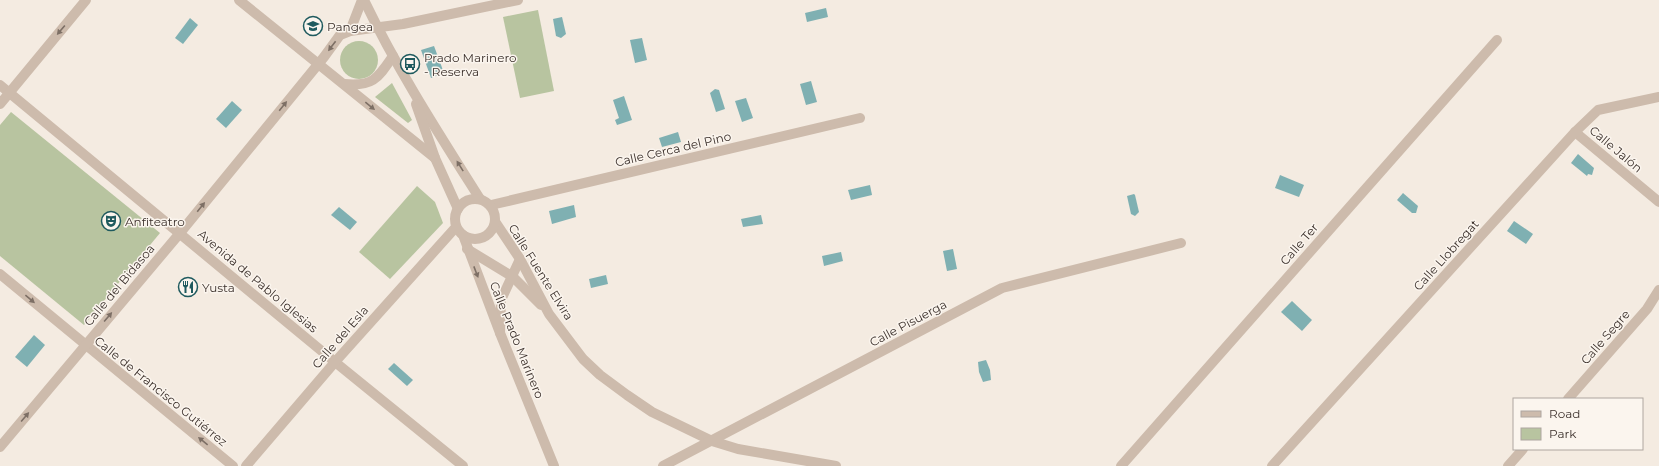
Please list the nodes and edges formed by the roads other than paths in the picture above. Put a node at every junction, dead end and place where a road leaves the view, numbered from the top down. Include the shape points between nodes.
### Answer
1 (86, 0) edge
2 (239, 0) edge
3 (363, 0) edge
4 (518, 0) edge
5 (377, 28) junction
6 (350, 31) junction
7 (1497, 40) dead end
8 (393, 56) junction
9 (318, 64) junction
10 (0, 84) edge
11 (344, 84) junction
12 (410, 87) junction
13 (10, 92) junction
14 (1659, 97) edge
15 (0, 104) edge
16 (860, 118) dead end
17 (1575, 132) junction
18 (435, 158) junction
19 (480, 199) junction
20 (1659, 202) edge
21 (491, 205) junction
22 (458, 209) junction
23 (496, 223) junction
24 (456, 226) junction
25 (180, 233) junction
26 (463, 235) junction
27 (1181, 243) dead end
28 (467, 249) junction
29 (520, 259) junction
30 (0, 274) edge
31 (513, 277) junction
32 (1659, 290) edge
33 (549, 314) junction
34 (500, 333) junction
35 (85, 345) junction
36 (335, 362) junction
37 (1569, 398) edge
38 (712, 441) junction
39 (0, 447) edge
40 (1522, 450) edge
41 (550, 455) junction
42 (233, 466) edge
43 (246, 466) edge
44 (463, 466) edge
45 (549, 466) edge
46 (554, 466) edge
47 (663, 466) edge
48 (836, 466) edge
49 (1121, 466) edge
50 (1272, 466) edge
51 (1508, 466) edge

1 -> 13 street
2 - 9 street
3 - 5 street
3 - 6 street
4 - 5 street
5 - 6 street
5 - 8 street
6 -> 9 street via 340,35
7 - 49 street, Calle Ter
8 - 11 street via 378,77 368,84
8 - 12 street
9 - 11 street
25 -> 9 street, Calle del Bidasoa
10 - 13 street, Avenida de Pablo Iglesias
11 -> 18 street
12 - 18 street
19 -> 12 street
13 - 15 street
13 - 25 street, Avenida de Pablo Iglesias
14 - 17 street, Calle Llobregat via 1598,110
16 - 21 street, Calle Cerca del Pino
17 - 20 street, Calle Jalón
17 - 50 street, Calle Llobregat
18 - 22 street
19 - 21 street
19 - 22 street via 463,202
21 - 23 street
22 - 24 street
23 - 26 street via 486,236 479,239
23 - 29 street, Calle Fuente Elvira
24 - 26 street
24 - 36 street, Calle del Esla
35 -> 25 street, Calle del Bidasoa
25 - 36 street, Avenida de Pablo Iglesias
26 - 28 street, Calle Prado Marinero
27 - 38 street, Calle Pisuerga via 1002,288
28 - 31 street
28 -> 34 street, Calle Prado Marinero
29 - 31 street
29 - 33 street, Calle Fuente Elvira
30 -> 35 street, Calle de Francisco Gutiérrez
31 - 33 street
31 - 34 street via 501,300
32 - 37 street, Calle Segre via 1647,309
33 - 38 street, Calle Fuente Elvira via 583,359 600,375 652,412
34 - 41 street, Calle Prado Marinero
39 -> 35 street, Calle del Bidasoa
42 -> 35 street, Calle de Francisco Gutiérrez
36 - 43 street, Calle del Esla
36 - 44 street, Avenida de Pablo Iglesias
38 - 47 street, Calle Pisuerga
38 - 48 street, Calle Fuente Elvira via 738,449
40 - 51 street
41 - 45 street, Calle Prado Marinero
41 - 46 street, Calle Prado Marinero

